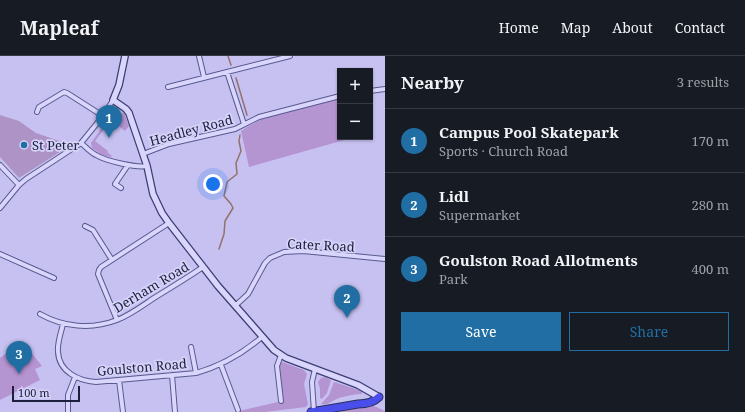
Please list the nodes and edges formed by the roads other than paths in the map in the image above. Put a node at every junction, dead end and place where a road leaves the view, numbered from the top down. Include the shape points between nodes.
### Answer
1 (125, 56) edge
2 (199, 56) edge
3 (290, 56) edge
4 (227, 72) junction
5 (204, 77) junction
6 (168, 87) dead end
7 (385, 89) edge
8 (373, 91) edge
9 (337, 97) edge
10 (113, 100) junction
11 (37, 112) dead end
12 (102, 116) junction
13 (244, 124) junction
14 (81, 143) junction
15 (143, 154) junction
16 (0, 165) edge
17 (128, 165) junction
18 (147, 166) junction
19 (19, 185) junction
20 (121, 188) dead end
21 (0, 208) edge
22 (169, 224) junction
23 (84, 226) dead end
24 (0, 254) edge
25 (385, 259) edge
26 (112, 260) junction
27 (203, 267) junction
28 (54, 278) dead end
29 (235, 306) junction
30 (40, 314) dead end
31 (117, 320) junction
32 (63, 324) junction
33 (262, 337) junction
34 (191, 347) dead end
35 (281, 355) junction
36 (221, 365) junction
37 (315, 369) junction
38 (196, 372) junction
39 (172, 375) junction
40 (75, 378) junction
41 (120, 380) junction
42 (382, 397) edge
43 (281, 401) dead end
44 (238, 410) dead end
45 (68, 412) edge
46 (123, 412) edge
47 (175, 412) edge
48 (311, 412) edge
49 (314, 412) edge

1 - 10 street via 120,85
2 - 5 street
3 - 4 street
4 - 5 street
4 - 13 street
5 - 6 street
7 - 8 street
9 - 13 street, Headley Road
10 - 12 street
10 - 15 street via 129,113
11 - 12 street via 39,107 64,92
12 - 14 street
13 - 15 street, Headley Road via 234,129 168,144
14 - 17 street via 97,156
14 - 19 street
15 - 18 street
16 - 19 street
17 - 18 street via 140,168
17 - 20 street via 116,184
18 - 22 street via 154,194
19 - 21 street
22 - 26 street
22 - 27 street
23 - 26 street via 93,230
24 - 28 street
25 - 29 street, Cater Road via 303,251 284,252 265,263 248,294
26 - 31 street via 101,267 98,274
27 - 29 street
27 - 31 street, Derham Road
29 - 33 street
30 - 32 street, Derham Road
31 - 32 street, Derham Road via 97,326
32 - 40 street via 58,353 60,362
33 - 35 street
33 - 36 street, Goulston Road
34 - 38 street
35 - 37 street
35 - 43 street via 277,366
36 - 38 street, Goulston Road
36 - 44 street
37 - 42 street
37 - 49 street via 312,382
38 - 39 street, Goulston Road
39 - 41 street, Goulston Road
39 - 47 street
40 - 41 street, Goulston Road via 86,382
40 - 45 street via 68,395
41 - 46 street
42 - 49 highway
48 - 49 highway

